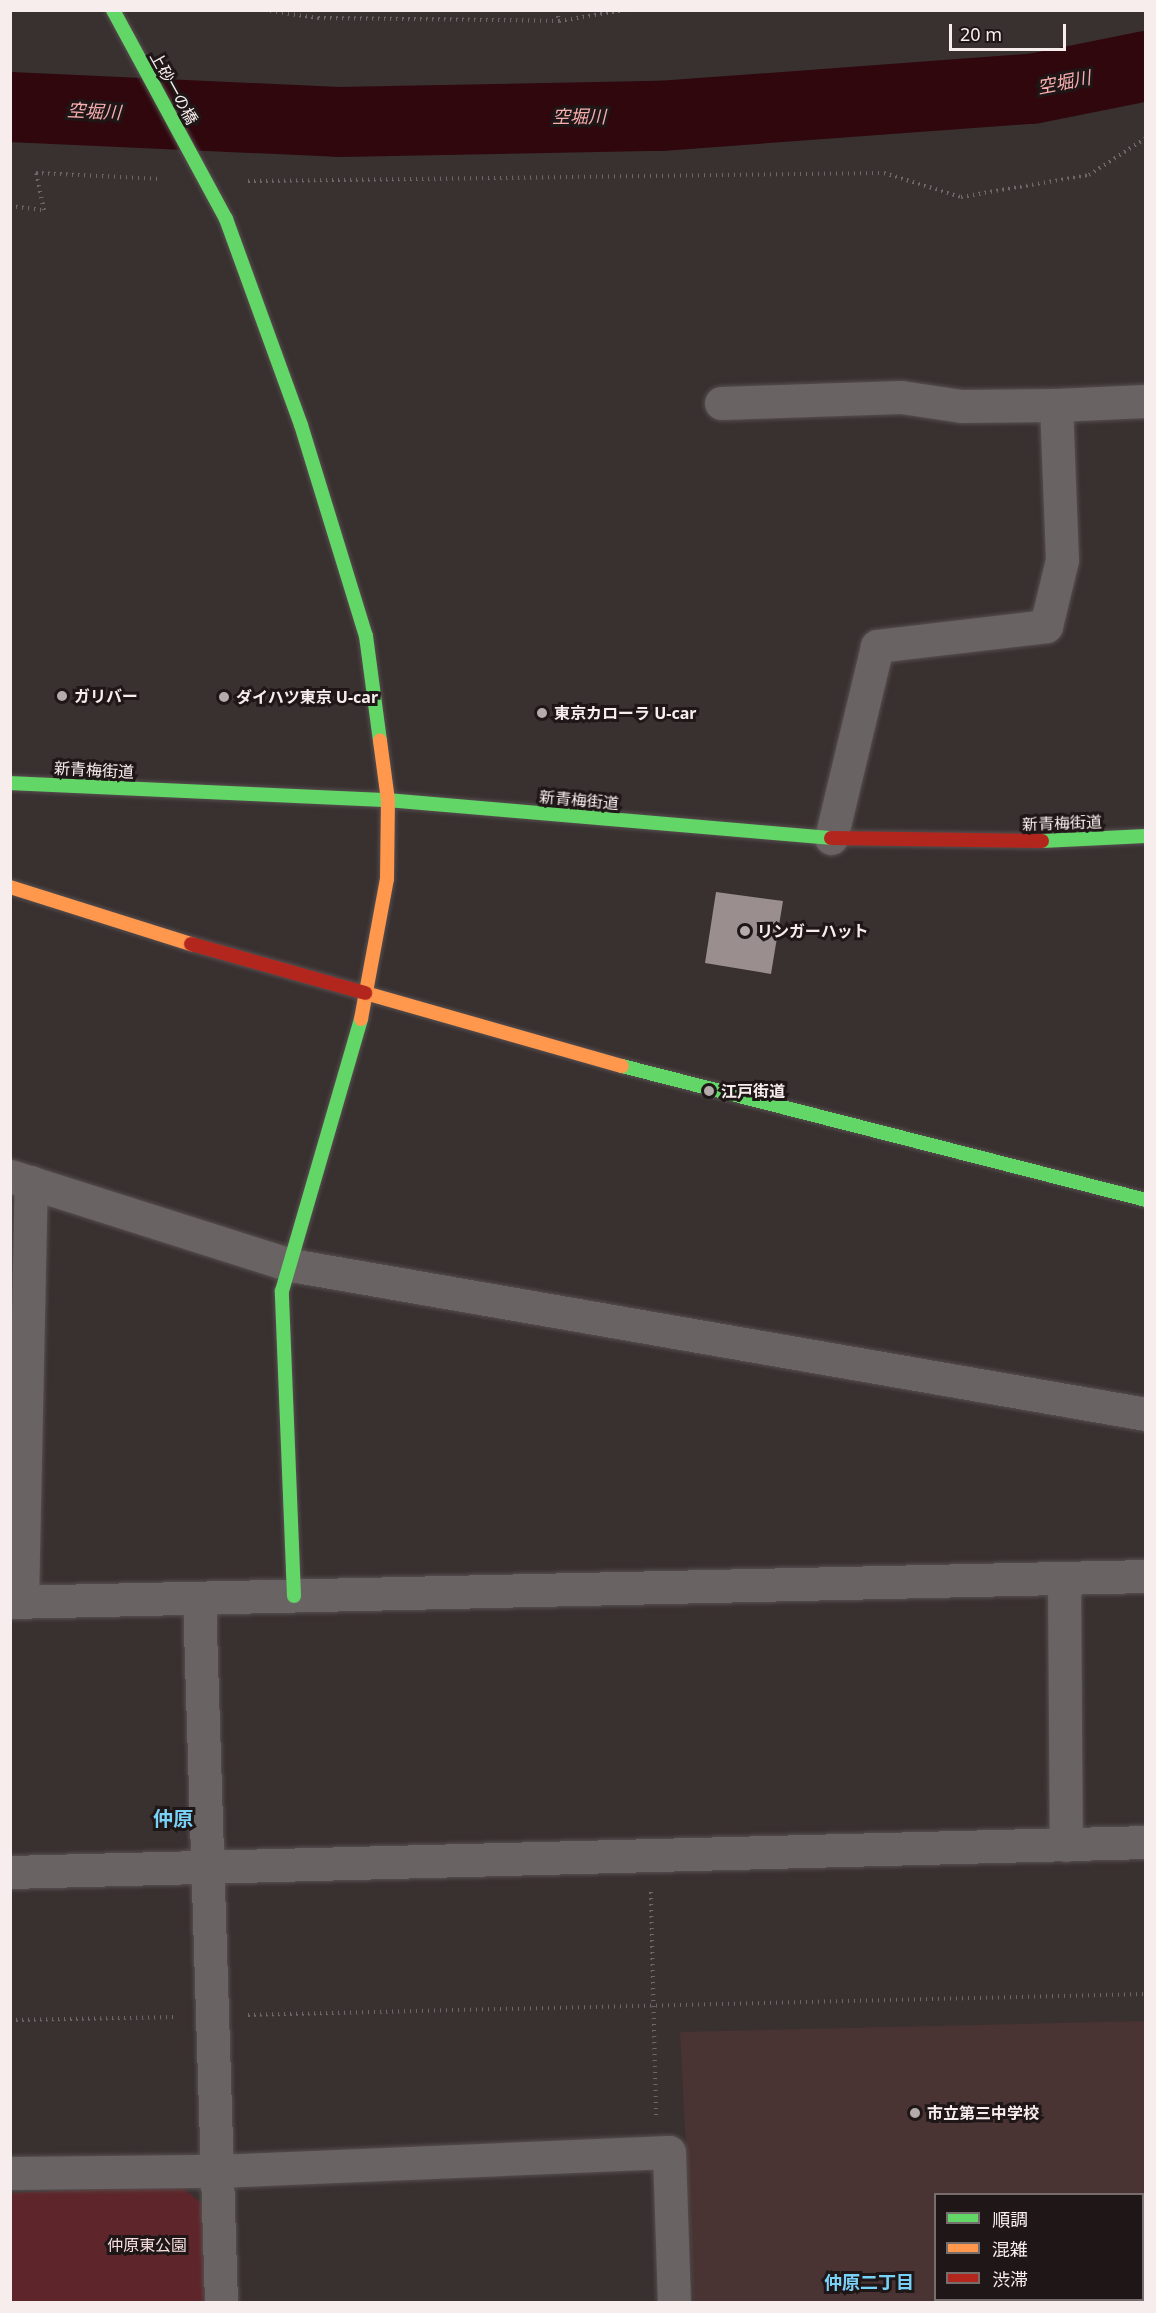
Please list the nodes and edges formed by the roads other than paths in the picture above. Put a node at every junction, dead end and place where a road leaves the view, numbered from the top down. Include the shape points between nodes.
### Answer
1 (113, 10) edge
2 (1146, 401) edge
3 (722, 403) dead end
4 (1056, 405) junction
5 (10, 783) edge
6 (388, 800) junction
7 (1146, 836) edge
8 (831, 838) junction
9 (10, 887) edge
10 (363, 992) junction
11 (21, 1179) edge
12 (1146, 1200) edge
13 (291, 1265) junction
14 (18, 1386) edge
15 (1146, 1414) edge
16 (1146, 1576) edge
17 (1064, 1578) junction
18 (294, 1596) junction
19 (199, 1598) junction
20 (16, 1602) edge
21 (1146, 1842) edge
22 (1066, 1845) junction
23 (209, 1865) junction
24 (10, 1872) edge
25 (217, 2171) junction
26 (10, 2173) edge
27 (221, 2302) edge
28 (674, 2302) edge

1 - 6 street, 上砂一の橋 via 207,181 302,425 366,636
2 - 4 street
3 - 4 street via 901,397 961,406
4 - 8 street via 1062,560 1046,626 878,646
5 - 6 street, 新青梅街道
6 - 8 street, 新青梅街道
6 - 10 street, 上砂一の橋 via 387,879
7 - 8 street, 新青梅街道 via 1032,841
9 - 10 street
10 - 12 street via 709,1091
10 - 13 street, 上砂一の橋 via 357,1043
11 - 13 street
11 - 14 street
13 - 15 street
13 - 18 street, 上砂一の橋 via 282,1290
14 - 20 street
16 - 17 street
17 - 18 street
17 - 22 street
18 - 19 street
19 - 20 street
19 - 23 street
21 - 22 street
22 - 23 street
23 - 24 street
23 - 25 street
25 - 26 street
25 - 27 street
25 - 28 street via 669,2152

